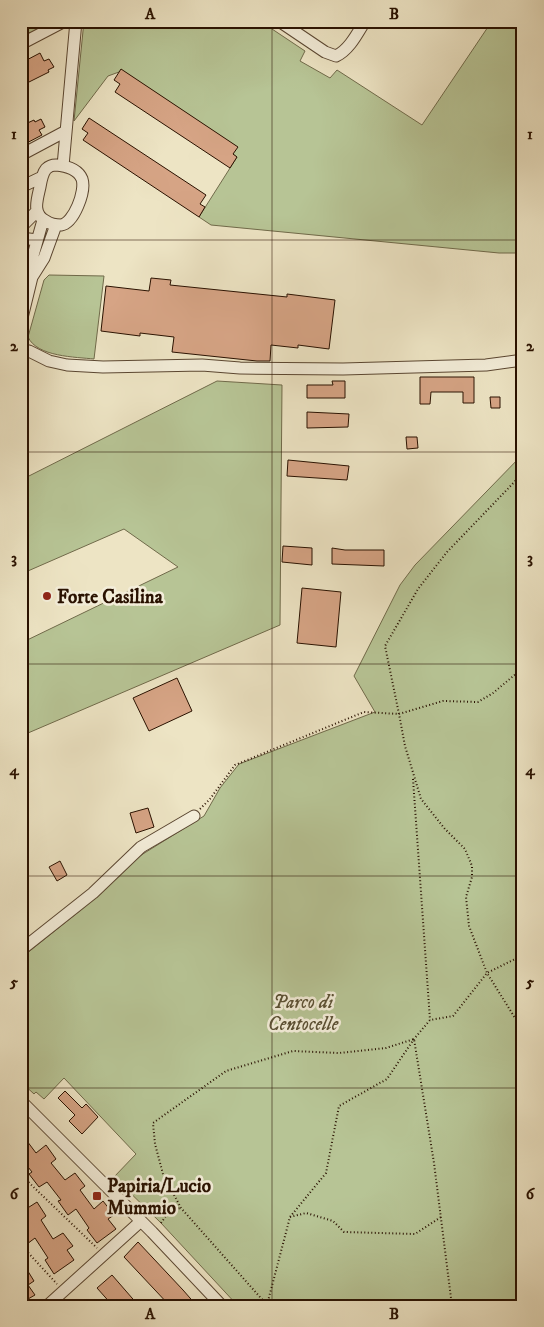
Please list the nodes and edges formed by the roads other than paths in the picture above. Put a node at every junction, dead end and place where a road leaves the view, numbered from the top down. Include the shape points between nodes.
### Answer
1 (65, 21) edge
2 (76, 21) edge
3 (279, 21) edge
4 (365, 21) edge
5 (21, 44) edge
6 (66, 131) junction
7 (21, 155) edge
8 (63, 166) junction
9 (42, 177) junction
10 (21, 187) edge
11 (40, 215) junction
12 (56, 225) junction
13 (21, 227) edge
14 (21, 238) edge
15 (37, 240) junction
16 (32, 276) junction
17 (21, 321) edge
18 (21, 350) edge
19 (523, 360) edge
20 (194, 816) road end
21 (21, 950) edge
22 (21, 1101) edge
23 (141, 1221) junction
24 (47, 1306) edge
25 (222, 1306) edge

1 - 5 street
2 - 6 street
3 - 4 street via 336,56 348,47
6 - 7 street
6 - 8 street
8 - 9 street via 49,166
8 - 12 street via 76,172 82,180 82,187 74,215 64,224
9 - 10 street
9 - 11 street via 36,204
11 - 12 street
11 - 13 street
11 - 15 street
12 - 16 street via 44,258
14 - 15 street
15 - 16 street
16 - 17 street
18 - 19 street via 67,365 103,367 202,365 343,369 486,365
20 - 21 street via 141,847 93,893
22 - 23 street
23 - 24 street
23 - 25 street

